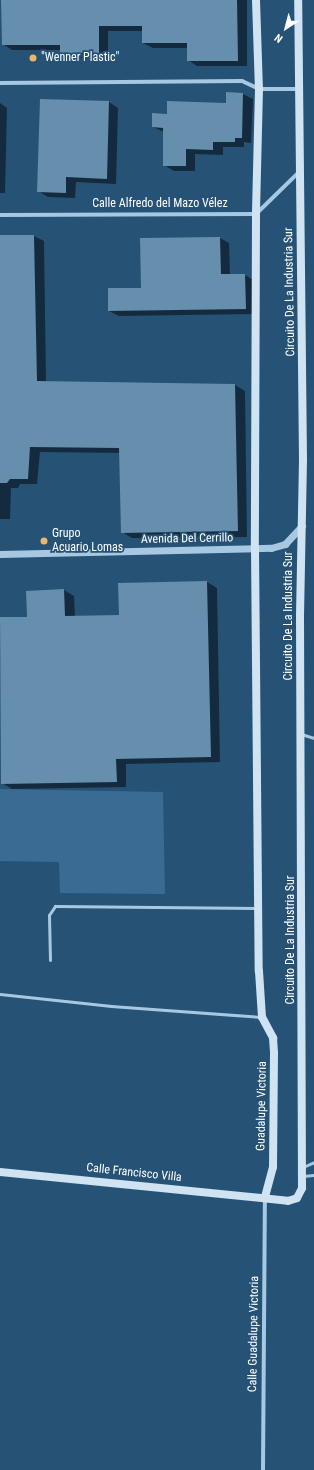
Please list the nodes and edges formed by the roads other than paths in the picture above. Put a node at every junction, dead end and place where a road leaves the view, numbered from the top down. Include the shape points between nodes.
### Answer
1 (256, 0) edge
2 (298, 0) edge
3 (0, 84) edge
4 (259, 89) junction
5 (298, 89) junction
6 (302, 169) junction
7 (256, 214) junction
8 (0, 215) edge
9 (302, 526) junction
10 (255, 548) junction
11 (0, 554) edge
12 (301, 734) junction
13 (314, 738) edge
14 (258, 908) junction
15 (50, 960) dead end
16 (0, 994) edge
17 (262, 1017) junction
18 (314, 1162) edge
19 (303, 1167) junction
20 (0, 1172) edge
21 (303, 1176) junction
22 (314, 1176) edge
23 (265, 1198) junction
24 (263, 1470) edge

1 - 4 main road
2 - 5 main road, Circuito De La Industria Sur
3 - 4 street via 242,81
4 - 5 street
4 - 7 main road
5 - 6 main road, Circuito De La Industria Sur
6 - 7 street
6 - 9 main road, Circuito De La Industria Sur
7 - 8 street, Calle Alfredo del Mazo Vélez
7 - 10 main road
9 - 10 street, Avenida Del Cerrillo via 286,544
9 - 12 main road, Circuito De La Industria Sur
10 - 11 street, Avenida Del Cerrillo
10 - 14 main road
12 - 13 lane
12 - 19 main road, Circuito De La Industria Sur
14 - 15 lane via 55,906 49,915
14 - 17 main road
16 - 17 lane via 111,1006
17 - 23 main road, Guadalupe Victoria via 273,1038 274,1053 273,1167
18 - 19 lane
19 - 21 main road, Circuito De La Industria Sur
20 - 23 main road, Calle Francisco Villa
21 - 22 lane
21 - 23 main road, Circuito De La Industria Sur via 302,1188 296,1198 288,1201
23 - 24 street, Calle Guadalupe Victoria

